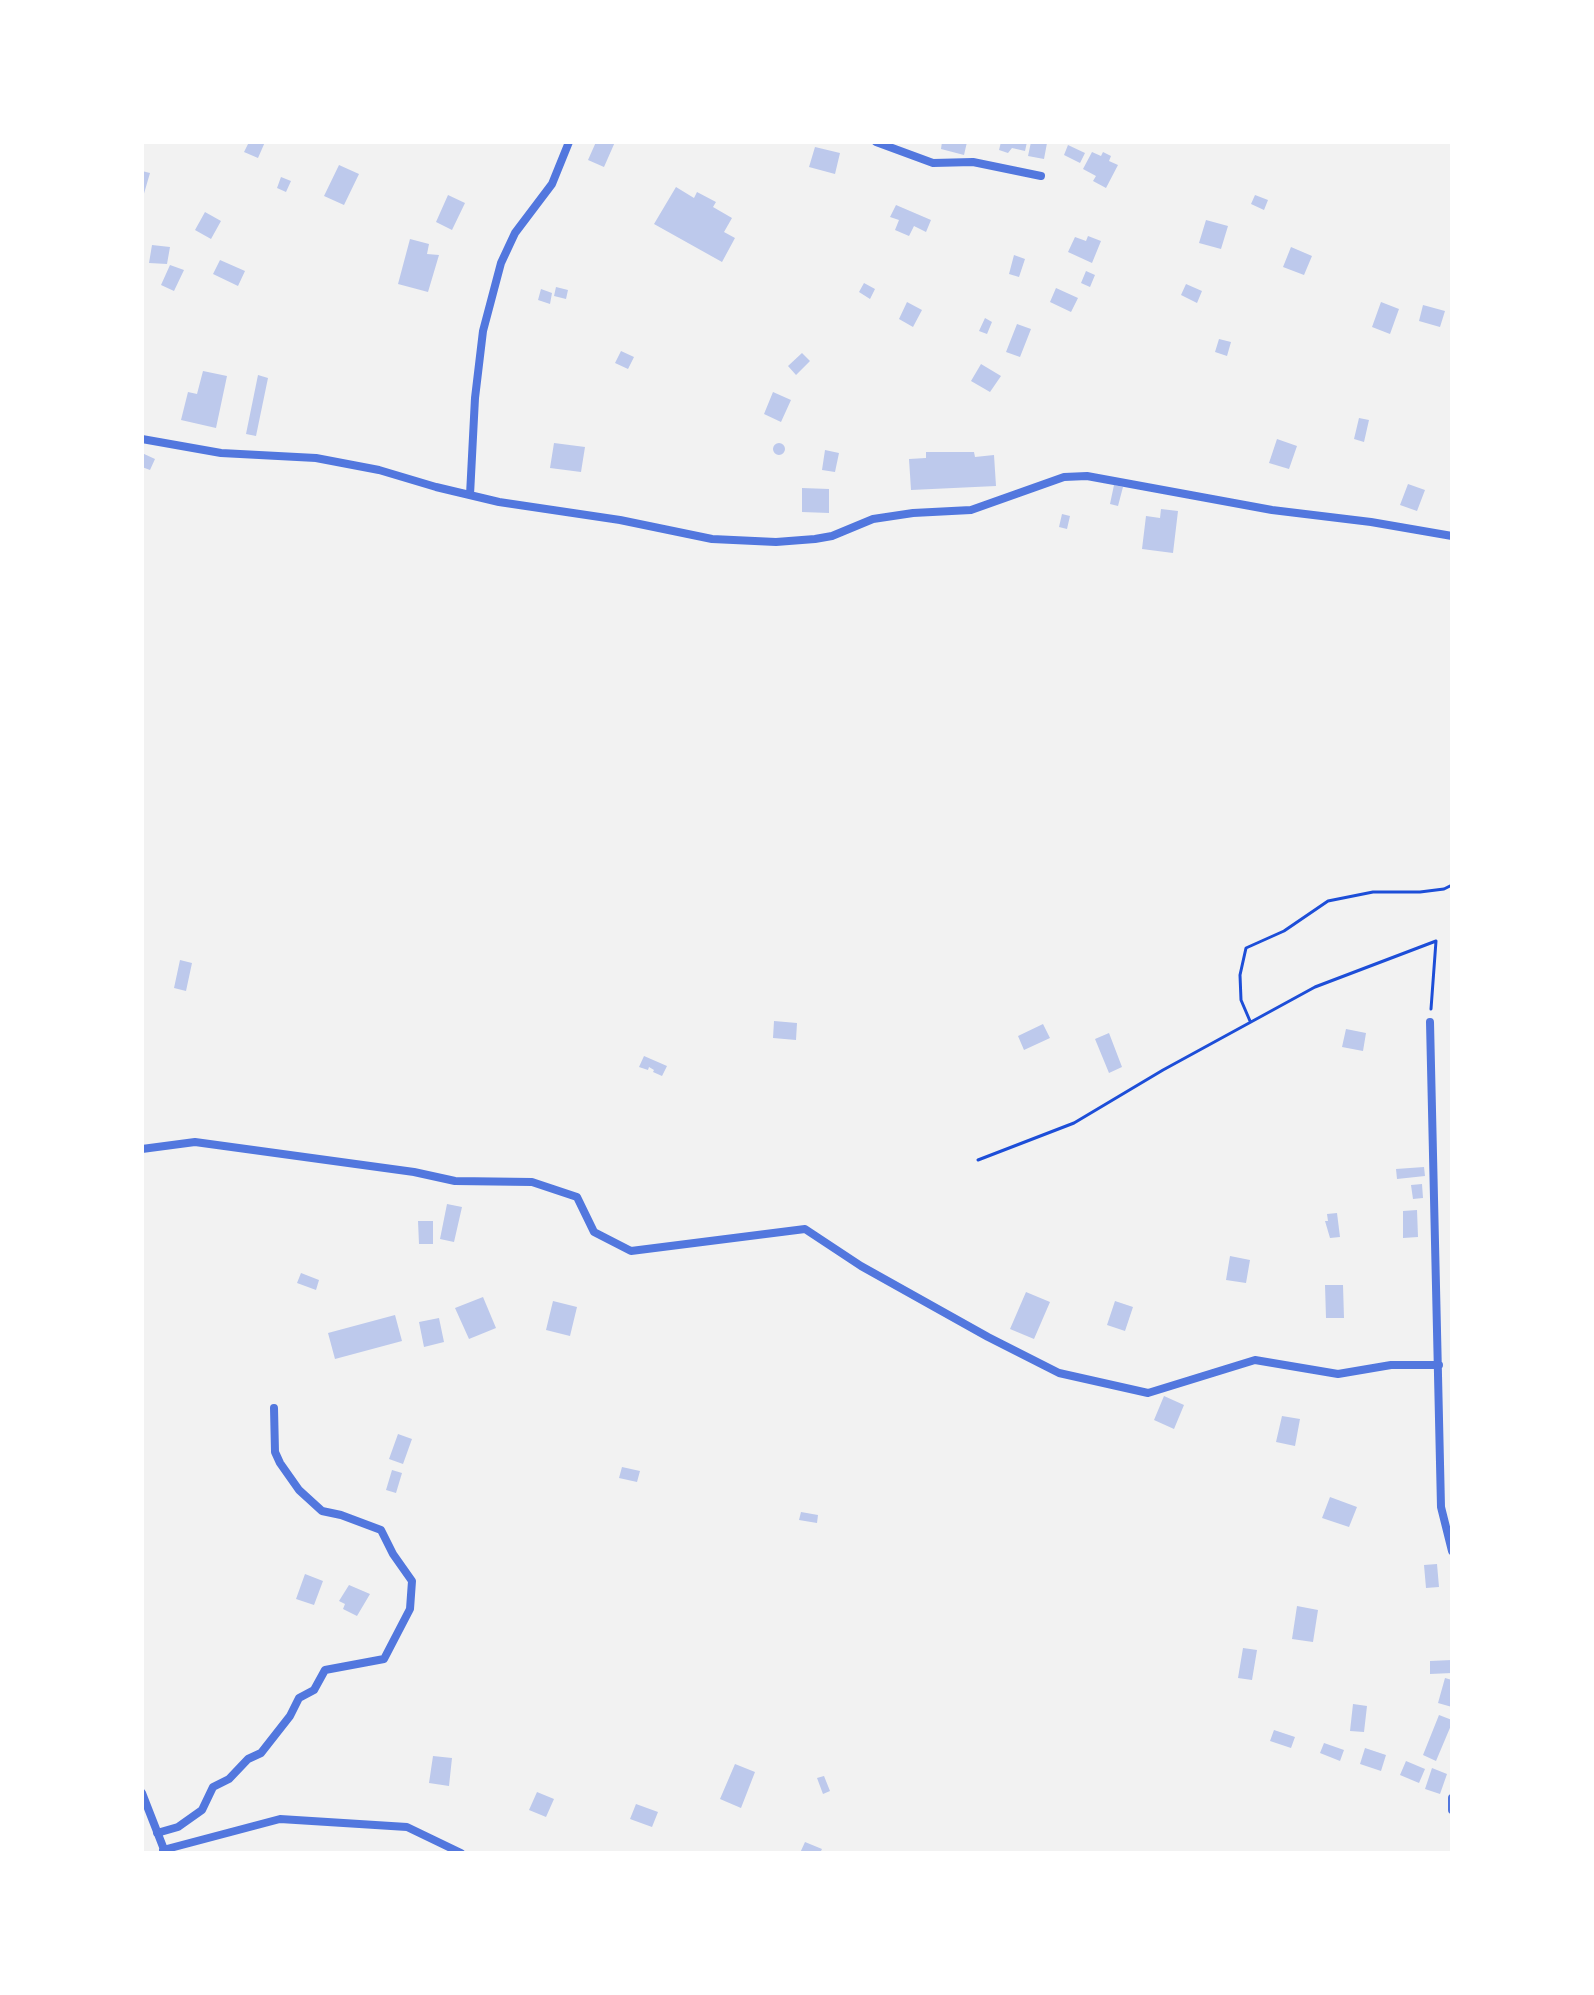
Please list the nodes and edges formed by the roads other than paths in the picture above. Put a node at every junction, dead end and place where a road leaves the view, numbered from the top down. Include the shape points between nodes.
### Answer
1 (569, 142) edge
2 (876, 142) edge
3 (1041, 176) dead end
4 (142, 439) edge
5 (470, 495) junction
6 (1452, 536) edge
7 (1430, 1022) road end
8 (142, 1149) edge
9 (1439, 1365) junction
10 (274, 1408) dead end
11 (1452, 1551) edge
12 (142, 1793) edge
13 (1452, 1798) edge
14 (1452, 1810) edge
15 (157, 1833) junction
16 (164, 1851) edge
17 (461, 1853) edge

1 - 5 street via 552,184 515,233 501,263 483,331
2 - 3 street via 933,163 973,162
4 - 5 street via 221,453 316,458
5 - 6 street via 712,539 776,542 832,536 873,519 971,510 1064,477 1087,476
7 - 9 street
8 - 9 street via 195,1142 455,1181 532,1182 577,1197 594,1232 631,1251 805,1229 861,1266 1059,1373 1148,1393 1255,1360 1338,1374 1391,1365
9 - 11 street via 1441,1507
10 - 15 street via 280,1463 322,1511 381,1530 412,1581 410,1609 385,1658 325,1670 263,1751 213,1787 202,1810 178,1827
12 - 15 street
13 - 14 street
15 - 16 street
16 - 17 street via 280,1819 407,1827

